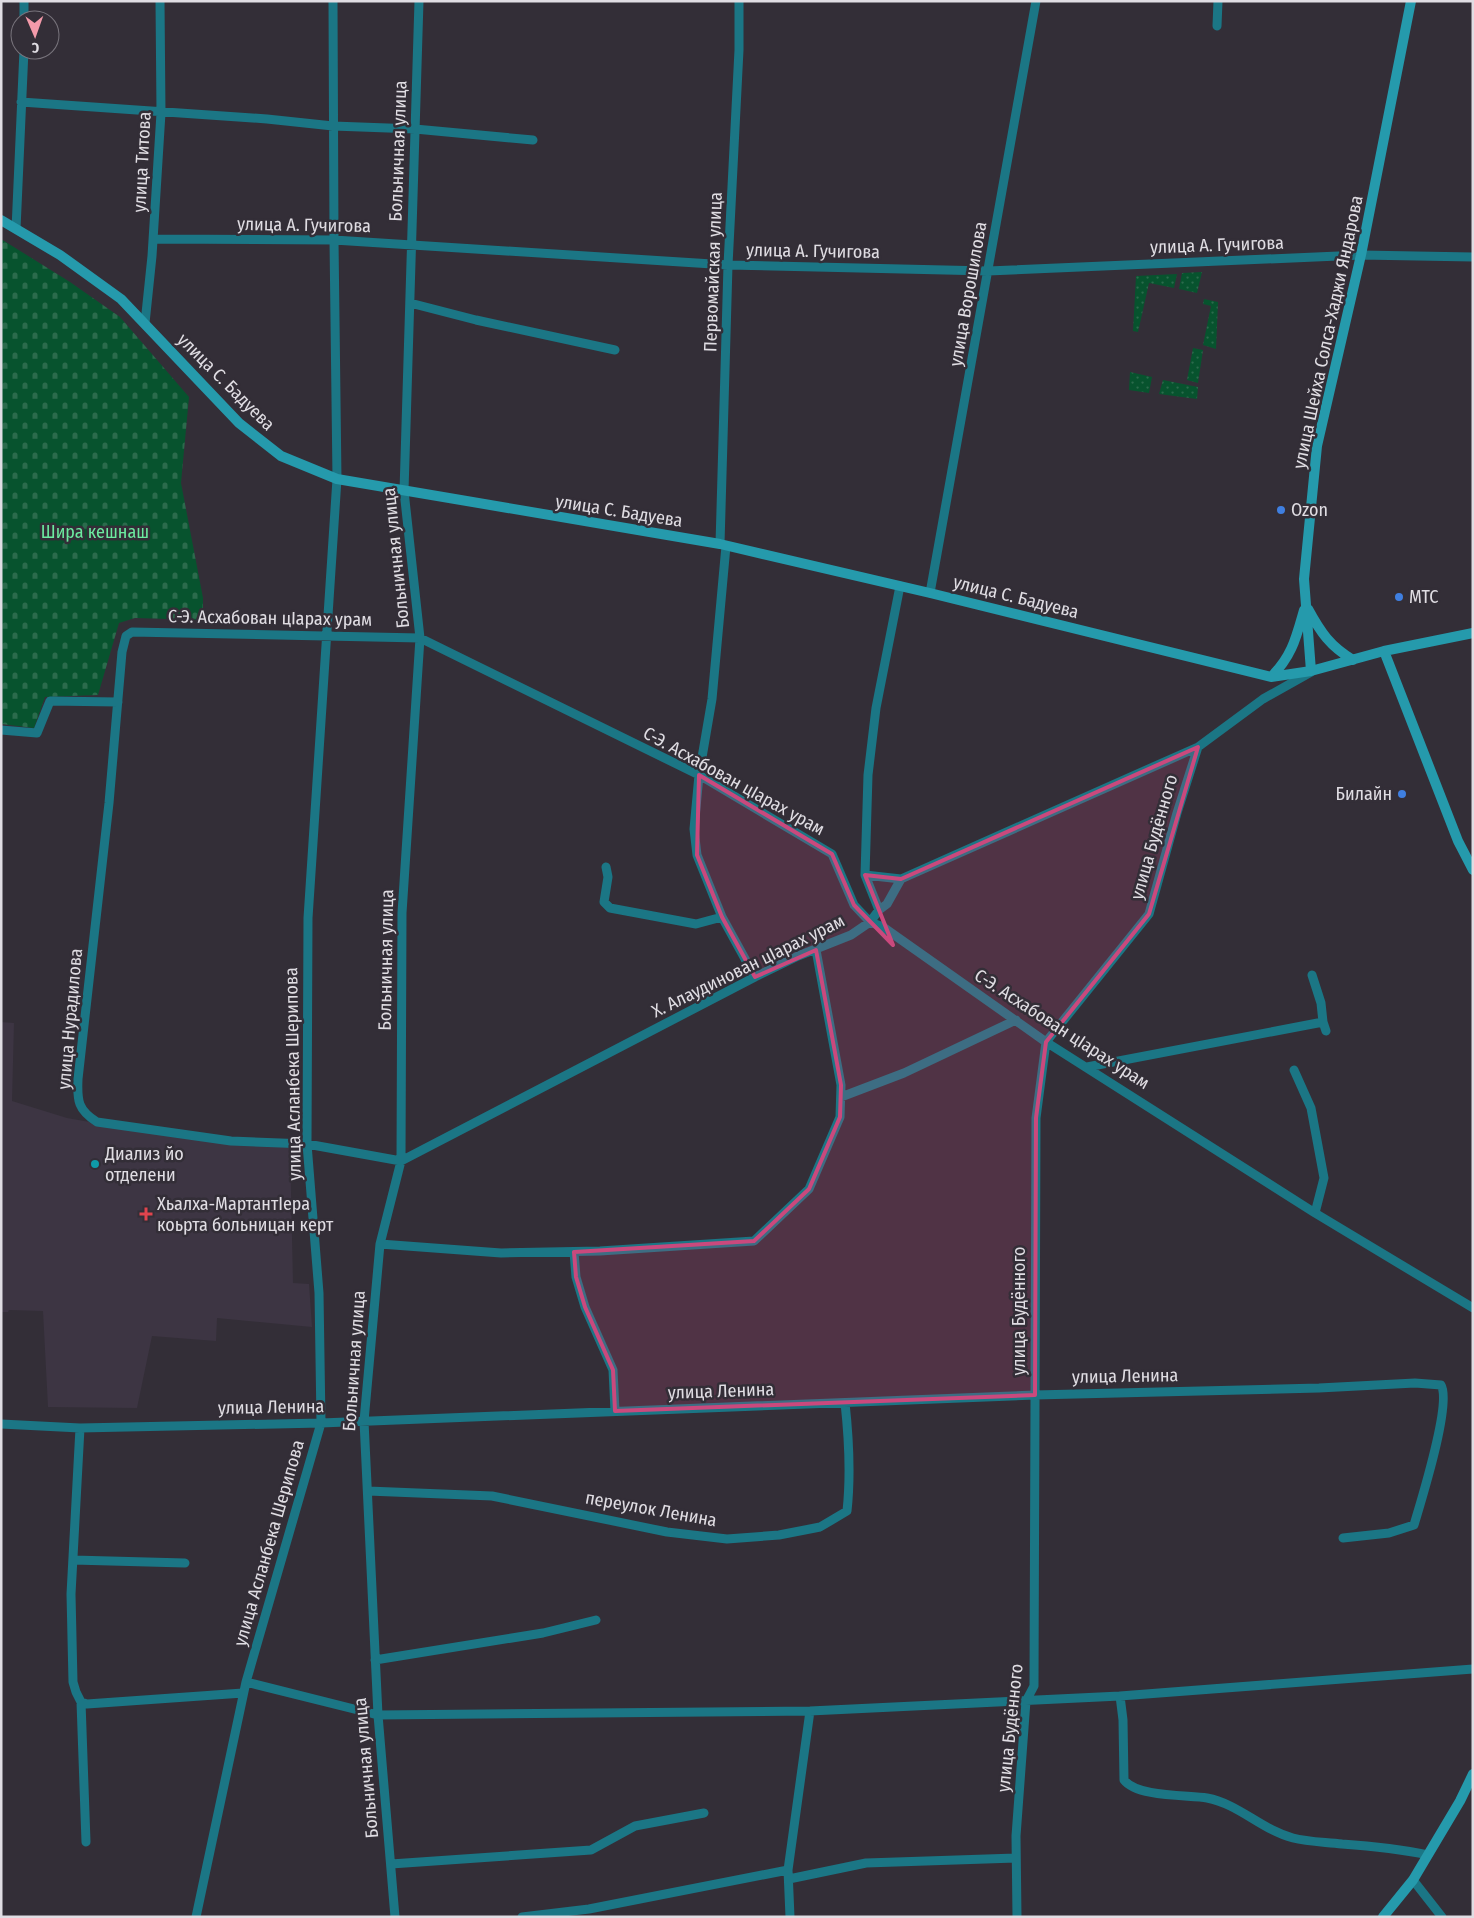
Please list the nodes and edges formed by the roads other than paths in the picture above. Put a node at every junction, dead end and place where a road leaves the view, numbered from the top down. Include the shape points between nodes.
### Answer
1 (160, 1) edge
2 (333, 1) edge
3 (419, 1) edge
4 (739, 1) edge
5 (1036, 1) edge
6 (1218, 1) edge
7 (1412, 1) edge
8 (1217, 26) dead end
9 (23, 60) edge
10 (21, 102) junction
11 (161, 113) junction
12 (333, 126) junction
13 (415, 129) junction
14 (534, 140) dead end
15 (1, 220) edge
16 (16, 229) junction
17 (153, 239) junction
18 (334, 240) junction
19 (412, 245) junction
20 (1362, 255) junction
21 (1473, 257) edge
22 (728, 265) junction
23 (988, 271) junction
24 (410, 303) junction
25 (145, 323) junction
26 (615, 350) dead end
27 (338, 478) junction
28 (404, 491) junction
29 (723, 545) junction
30 (900, 586) junction
31 (930, 593) junction
32 (1306, 605) junction
33 (1473, 633) edge
34 (328, 635) junction
35 (420, 638) junction
36 (1384, 651) junction
37 (1353, 660) junction
38 (1312, 672) junction
39 (1271, 677) junction
40 (118, 702) junction
41 (1, 730) edge
42 (1198, 747) junction
43 (699, 775) junction
44 (606, 867) dead end
45 (1473, 870) edge
46 (865, 875) junction
47 (901, 880) junction
48 (879, 910) junction
49 (722, 917) junction
50 (870, 922) junction
51 (816, 950) junction
52 (1312, 975) dead end
53 (755, 977) junction
54 (1016, 1020) junction
55 (1046, 1042) junction
56 (1087, 1066) junction
57 (1294, 1070) dead end
58 (840, 1097) junction
59 (307, 1144) junction
60 (401, 1161) junction
61 (1315, 1213) junction
62 (380, 1244) junction
63 (574, 1252) junction
64 (1473, 1308) edge
65 (1035, 1395) junction
66 (845, 1402) junction
67 (615, 1411) junction
68 (364, 1421) junction
69 (321, 1422) junction
70 (1, 1424) edge
71 (80, 1428) junction
72 (368, 1491) junction
73 (1342, 1538) dead end
74 (73, 1560) junction
75 (186, 1563) dead end
76 (596, 1620) dead end
77 (375, 1660) junction
78 (1473, 1669) edge
79 (246, 1682) junction
80 (243, 1693) junction
81 (1120, 1696) junction
82 (1026, 1701) junction
83 (81, 1702) junction
84 (810, 1711) junction
85 (378, 1715) junction
86 (1473, 1774) edge
87 (704, 1813) dead end
88 (86, 1842) dead end
89 (1428, 1855) junction
90 (1016, 1858) junction
91 (391, 1864) junction
92 (788, 1874) junction
93 (1413, 1880) junction
94 (196, 1917) edge
95 (395, 1917) edge
96 (522, 1917) edge
97 (790, 1917) edge
98 (1017, 1917) edge
99 (1383, 1917) edge
100 (1442, 1917) edge

1 - 11 street, улица Титова
2 - 12 street, улица Асланбека Шерипова
3 - 13 street, Больничная улица
4 - 22 street, Первомайская улица
5 - 23 street, улица Ворошилова
6 - 8 street
7 - 20 main road, улица Шейха Солса-Хаджи Яндарова
9 - 10 street
10 - 11 street
10 - 16 street
11 - 12 street
11 - 17 street, улица Титова
12 - 13 street
12 - 18 street, улица Асланбека Шерипова
13 - 14 street
13 - 19 street, Больничная улица
15 - 16 main road, улица С. Бадуева
16 - 25 main road, улица С. Бадуева via 121,298
17 - 18 street, улица А. Гучигова
17 - 25 street, улица Титова
18 - 19 street, улица А. Гучигова
18 - 27 street, улица Асланбека Шерипова
19 - 22 street, улица А. Гучигова
19 - 24 street, Больничная улица
20 - 21 street, улица А. Гучигова
20 - 23 street, улица А. Гучигова
20 - 32 main road, улица Шейха Солса-Хаджи Яндарова via 1317,446 1304,578
22 - 23 street, улица А. Гучигова
22 - 29 street, Первомайская улица
23 - 31 street, улица Ворошилова
24 - 26 street
24 - 28 street, Больничная улица
25 - 27 main road, улица С. Бадуева via 239,423 281,456
27 - 28 main road, улица С. Бадуева
27 - 34 street, улица Асланбека Шерипова
28 - 29 main road, улица С. Бадуева
28 - 35 street, Больничная улица
29 - 30 main road, улица С. Бадуева
29 - 43 street, Первомайская улица via 712,699
30 - 31 main road, улица С. Бадуева
30 - 46 street via 876,708 868,775
31 - 39 main road, улица С. Бадуева
32 - 37 main road via 1332,646
32 - 38 main road, улица Шейха Солса-Хаджи Яндарова
32 - 39 main road via 1292,651
33 - 36 main road, улица С. Бадуева
34 - 35 street, С-Э. Асхабован цIарах урам
34 - 40 street, С-Э. Асхабован цIарах урам via 132,632 126,636 122,652
34 - 59 street, улица Асланбека Шерипова via 308,918
35 - 43 street, С-Э. Асхабован цIарах урам
35 - 60 street, Больничная улица via 402,913
36 - 37 main road, улица С. Бадуева
36 - 45 main road via 1458,841
37 - 38 main road, улица С. Бадуева
38 - 39 main road, улица С. Бадуева
38 - 42 street via 1263,699
40 - 41 street via 50,701 37,733
40 - 59 street, улица Нурадилова via 78,1079 80,1106 97,1122 231,1141
42 - 47 street
42 - 55 street, улица Будённого via 1149,914
43 - 49 street, Первомайская улица via 694,829 697,855
43 - 50 street, С-Э. Асхабован цIарах урам via 832,854 854,905
44 - 49 street via 608,877 604,902 610,908 696,924
46 - 47 street
46 - 48 street
47 - 48 street, Х. Алаудинован цIарах урам via 887,904
48 - 50 street, Х. Алаудинован цIарах урам
49 - 53 street, Первомайская улица
50 - 51 street, Х. Алаудинован цIарах урам via 852,935
50 - 54 street, С-Э. Асхабован цIарах урам via 883,927
51 - 53 street, Х. Алаудинован цIарах урам
51 - 58 street via 841,1085
52 - 56 street via 1324,1027
53 - 60 street, Х. Алаудинован цIарах урам
54 - 55 street, С-Э. Асхабован цIарах урам
54 - 58 street via 904,1072
55 - 56 street, С-Э. Асхабован цIарах урам
55 - 65 street, улица Будённого via 1036,1118
56 - 61 street, С-Э. Асхабован цIарах урам
57 - 61 street via 1311,1108 1324,1178
58 - 63 street via 840,1117 809,1189 754,1241
59 - 60 street
59 - 69 street, улица Асланбека Шерипова via 319,1293
60 - 62 street, Больничная улица
61 - 64 street, С-Э. Асхабован цIарах урам
62 - 63 street via 500,1253
62 - 68 street, Больничная улица
63 - 67 street via 576,1277 585,1307 613,1370
65 - 66 street, улица Ленина
65 - 73 street, улица Ленина via 1415,1383 1441,1385 1444,1390 1443,1416 1414,1525 1389,1533
65 - 82 street, улица Будённого via 1034,1686
66 - 67 street, улица Ленина
66 - 72 street, переулок Ленина via 850,1452 847,1511 820,1527 778,1535 719,1538 667,1532 492,1496
67 - 68 street, улица Ленина
68 - 69 street, улица Ленина
68 - 72 street, Больничная улица
69 - 71 street, улица Ленина
69 - 79 street, улица Асланбека Шерипова
70 - 71 street, улица Ленина
71 - 74 street
72 - 77 street, Больничная улица
74 - 75 street
74 - 83 street via 73,1682
76 - 77 street via 544,1633
77 - 85 street, Больничная улица
78 - 81 street
79 - 80 street, улица Асланбека Шерипова
79 - 85 street
80 - 83 street
80 - 94 street, улица Асланбека Шерипова
81 - 82 street
81 - 89 street via 1124,1780 1128,1786 1221,1802 1292,1838
82 - 84 street
82 - 90 street, улица Будённого
83 - 88 street
84 - 85 street
84 - 92 street
85 - 91 street, Больничная улица
86 - 89 main road
87 - 91 street via 635,1826 591,1850
89 - 93 main road
90 - 92 street via 866,1864
90 - 98 street, улица Будённого
91 - 95 street, Больничная улица
92 - 96 street via 590,1909
92 - 97 street
93 - 99 main road
93 - 100 street

